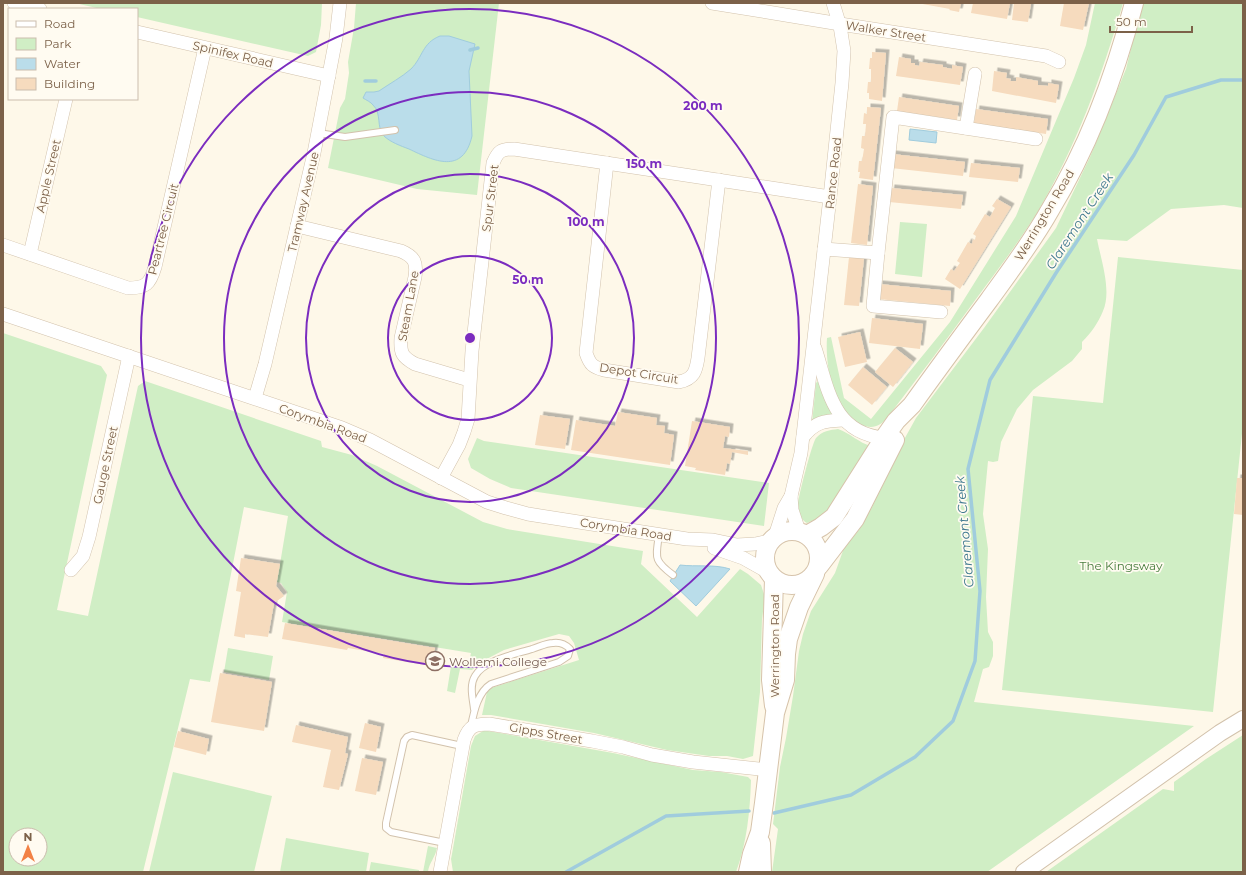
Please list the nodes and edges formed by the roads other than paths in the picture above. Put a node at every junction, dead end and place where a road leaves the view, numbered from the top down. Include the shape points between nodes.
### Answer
1 (14, 3) edge
2 (340, 3) edge
3 (712, 3) edge
4 (833, 3) edge
5 (1134, 3) edge
6 (36, 8) edge
7 (840, 24) junction
8 (138, 32) edge
9 (205, 48) junction
10 (1060, 62) dead end
11 (975, 74) dead end
12 (329, 76) junction
13 (66, 100) edge
14 (966, 128) junction
15 (395, 130) dead end
16 (318, 133) junction
17 (1036, 139) dead end
18 (607, 163) junction
19 (719, 180) junction
20 (830, 197) junction
21 (297, 226) junction
22 (3, 245) edge
23 (824, 248) junction
24 (878, 253) junction
25 (30, 254) junction
26 (941, 312) dead end
27 (3, 314) edge
28 (814, 344) junction
29 (128, 356) junction
30 (469, 380) junction
31 (254, 398) junction
32 (912, 405) junction
33 (844, 420) junction
34 (803, 437) junction
35 (884, 438) junction
36 (441, 478) junction
37 (791, 496) junction
38 (803, 533) junction
39 (659, 534) junction
40 (773, 538) junction
41 (687, 539) junction
42 (71, 570) dead end
43 (817, 570) junction
44 (673, 575) dead end
45 (771, 576) junction
46 (474, 709) junction
47 (775, 713) junction
48 (1243, 719) edge
49 (471, 727) junction
50 (462, 746) junction
51 (768, 770) junction
52 (760, 832) junction
53 (445, 843) junction
54 (440, 872) edge
55 (748, 872) edge
56 (762, 872) edge
57 (1024, 872) edge

1 - 6 street
2 - 12 street, Tramway Avenue
3 - 7 street, Walker Street
4 - 7 street, Rance Road
5 - 32 main road, Werrington Road via 1105,97 1059,195 1022,254
7 - 10 street, Walker Street via 1046,56
7 - 20 street, Rance Road via 844,51
8 - 9 street, Spinifex Road
9 - 12 street, Spinifex Road
9 - 25 street, Peartree Circuit via 153,276 147,284 138,288 128,288
11 - 14 street
12 - 16 street, Tramway Avenue
13 - 25 street, Apple Street
14 - 17 street
14 - 24 street via 893,117
15 - 16 lane via 345,137
16 - 21 street, Tramway Avenue
18 - 19 street, Spur Street
18 - 19 street, Depot Circuit via 586,353 589,362 595,368 679,382 693,375 698,358
18 - 30 street, Spur Street via 514,148 500,151 496,156 493,163
19 - 20 street, Spur Street
20 - 23 street, Rance Road
21 - 30 street, Steam Lane via 407,253 414,260 416,268 401,338 402,354 415,364
21 - 31 street, Tramway Avenue via 265,364
22 - 25 street, Peartree Circuit
23 - 24 street
23 - 28 street, Rance Road
24 - 26 street via 873,306
27 - 29 street, Corymbia Road
28 - 33 street, Rance Road via 829,393
28 - 34 street, Rance Road
29 - 31 street, Corymbia Road
29 - 42 street, Gauge Street via 89,537 83,556
30 - 36 street, Spur Street via 468,419 459,445
31 - 36 street, Corymbia Road via 357,433
32 - 35 main road, Werrington Road
32 - 43 main road, Werrington Road via 854,519
33 - 34 street via 820,423
33 - 35 street, Rance Road via 864,435
34 - 37 street, Rance Road
35 - 38 main road, Werrington Road via 834,517 821,527
36 - 39 street, Corymbia Road via 487,502 528,514
37 - 38 street, Rance Road via 792,510
37 - 40 street, Rance Road
38 - 40 main road via 790,530
38 - 43 main road via 814,540 818,548 820,557
39 - 41 street, Corymbia Road
39 - 44 lane via 656,558
40 - 41 street, Corymbia Road via 755,544 737,545
40 - 45 main road via 766,547 765,554 765,564
41 - 45 street, Corymbia Road via 743,558
43 - 45 main road via 800,584 782,584
43 - 47 main road, Werrington Road via 799,606 788,639 785,680
45 - 47 main road, Werrington Road via 771,680
46 - 46 lane via 472,682 484,667 504,657 552,643 563,644 570,649 568,656 559,662 490,684 484,688
46 - 49 lane
47 - 51 main road, Werrington Road
48 - 57 street
49 - 50 street via 466,732
49 - 51 street, Gipps Street via 489,724 592,741 693,762
50 - 53 street
50 - 53 lane via 412,735 407,737 386,823 386,828 391,832
51 - 52 main road, Werrington Road
52 - 55 main road, Werrington Road
52 - 56 main road, Werrington Road
53 - 54 street

